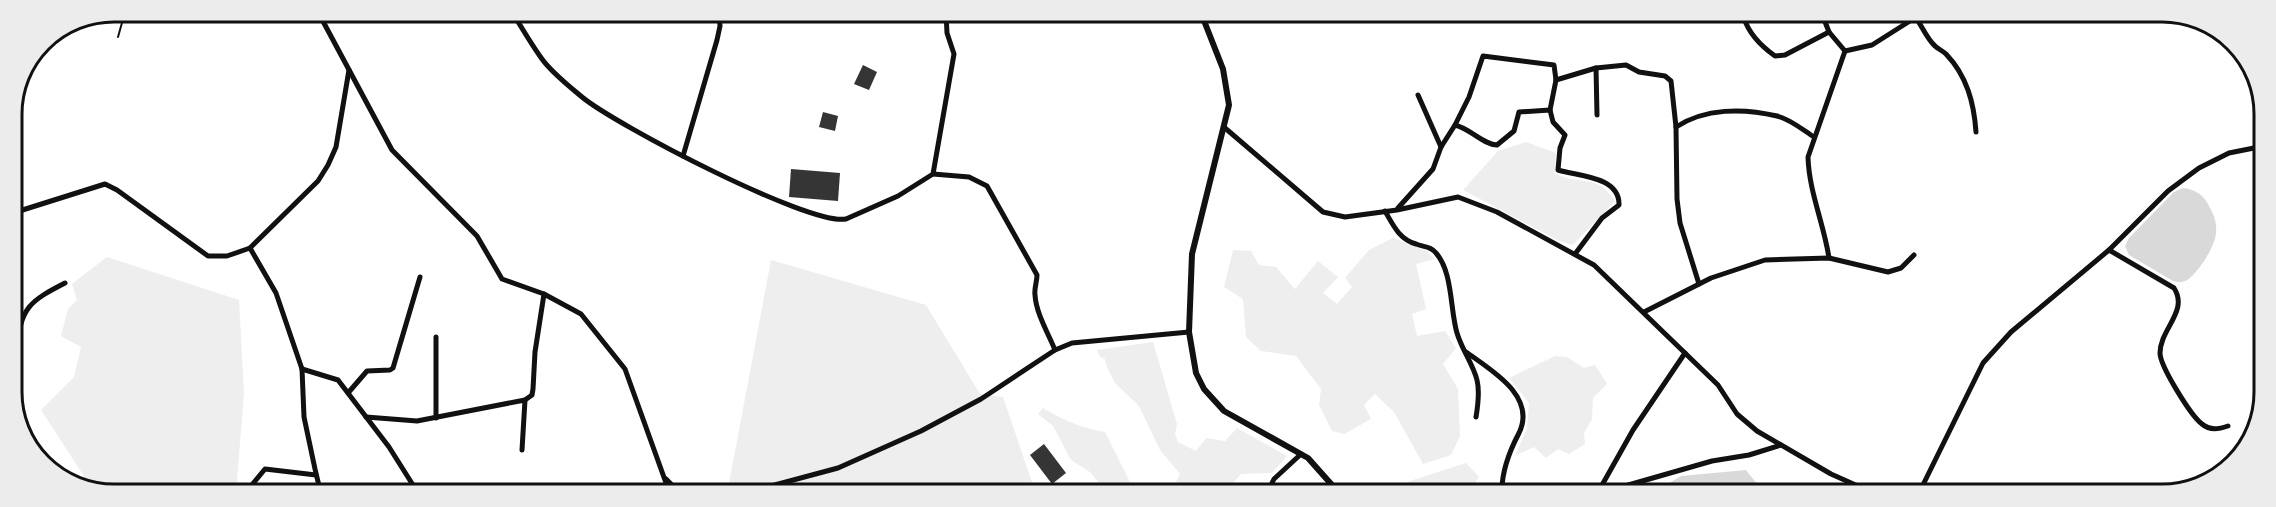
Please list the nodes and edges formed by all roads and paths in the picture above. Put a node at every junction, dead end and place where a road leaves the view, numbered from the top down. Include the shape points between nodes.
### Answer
1 (122, 22) edge
2 (324, 22) edge
3 (518, 22) edge
4 (720, 22) edge
5 (946, 22) edge
6 (1205, 22) edge
7 (1745, 22) edge
8 (1825, 22) edge
9 (1909, 22) edge
10 (1922, 22) edge
11 (1829, 32) junction
12 (118, 37) dead end
13 (1845, 51) junction
14 (1596, 68) junction
15 (350, 69) junction
16 (1556, 80) junction
17 (1418, 95) dead end
18 (1550, 110) junction
19 (1597, 115) dead end
20 (1455, 125) junction
21 (1676, 127) junction
22 (1225, 128) junction
23 (1976, 132) dead end
24 (1814, 138) junction
25 (1441, 147) junction
26 (2254, 147) edge
27 (683, 156) junction
28 (933, 174) junction
29 (23, 210) edge
30 (1397, 210) junction
31 (1385, 211) junction
32 (250, 248) junction
33 (2109, 250) junction
34 (1575, 254) junction
35 (1914, 255) dead end
36 (1829, 258) junction
37 (420, 277) dead end
38 (65, 283) dead end
39 (1699, 284) junction
40 (544, 294) junction
41 (1644, 312) junction
42 (22, 322) edge
43 (1189, 332) junction
44 (436, 337) dead end
45 (1056, 350) junction
46 (1464, 351) junction
47 (1686, 353) junction
48 (302, 369) junction
49 (348, 393) junction
50 (525, 400) junction
51 (366, 417) junction
52 (1476, 417) dead end
53 (436, 418) junction
54 (2228, 426) dead end
55 (1781, 445) junction
56 (522, 450) dead end
57 (1301, 454) junction
58 (316, 475) junction
59 (664, 477) junction
60 (253, 484) edge
61 (318, 484) edge
62 (412, 484) edge
63 (666, 484) edge
64 (670, 484) edge
65 (778, 484) edge
66 (1272, 484) edge
67 (1331, 484) edge
68 (1503, 484) edge
69 (1603, 484) edge
70 (1632, 484) edge
71 (1854, 484) edge
72 (1923, 484) edge

1 - 12 lane
2 - 15 street
3 - 27 street via 543,60 584,98
4 - 27 street
5 - 28 street via 954,54
6 - 22 street via 1223,69 1229,105
7 - 11 street via 1764,48 1775,56 1785,55
8 - 11 street
9 - 13 street via 1872,45
10 - 23 street via 1934,46 1955,64 1966,84
11 - 13 street
13 - 24 street
14 - 16 street
14 - 19 street
14 - 21 street via 1626,65 1669,78
15 - 32 street via 336,147 328,165 318,181
15 - 40 street via 392,150 477,236 502,279
16 - 18 street
16 - 20 street via 1554,65 1483,56
17 - 25 street
18 - 20 street via 1519,112 1514,131 1497,145
18 - 34 street via 1553,122 1565,135 1558,170 1593,177 1608,185 1619,201
20 - 25 street
21 - 24 street via 1704,113 1732,111 1778,116
21 - 39 street via 1680,223
22 - 31 street via 1323,212 1345,217
22 - 43 street via 1192,254
24 - 36 street via 1808,172
25 - 30 street via 1433,169
26 - 33 street via 2229,153 2199,168 2168,191
27 - 28 street via 806,212 838,220 898,196
28 - 45 street via 969,177 987,186 1036,275 1036,303
29 - 32 street via 105,184 208,256 227,256
30 - 31 street
30 - 34 street via 1458,197 1497,212
31 - 46 street via 1402,237 1427,246 1442,262
32 - 48 street via 276,293
33 - 54 street via 2174,288 2179,305 2160,352 2163,366 2202,425 2213,430
33 - 72 street via 2011,332 1983,363
34 - 41 street via 1594,265
35 - 36 street via 1901,268 1888,272
36 - 39 street via 1766,260
37 - 49 street via 393,368 368,371
38 - 42 street via 37,297
39 - 41 street
40 - 50 street via 532,395
40 - 59 street via 581,314 625,369
41 - 47 street
43 - 45 street via 1082,342
43 - 57 street via 1196,373 1204,389 1224,411
44 - 53 street
45 - 65 street via 981,399 921,431 838,468
46 - 52 street via 1478,381
46 - 68 street via 1498,375 1522,405 1520,430 1510,449
47 - 55 street via 1718,385 1737,414
47 - 69 street via 1633,430
48 - 49 street via 338,380
48 - 58 street via 304,417
49 - 51 street
50 - 53 street
50 - 56 street
51 - 53 street via 404,421
51 - 62 street
55 - 70 street
55 - 71 street
57 - 66 street
57 - 67 street
58 - 60 street via 265,469
58 - 61 street
59 - 63 street
59 - 64 street

